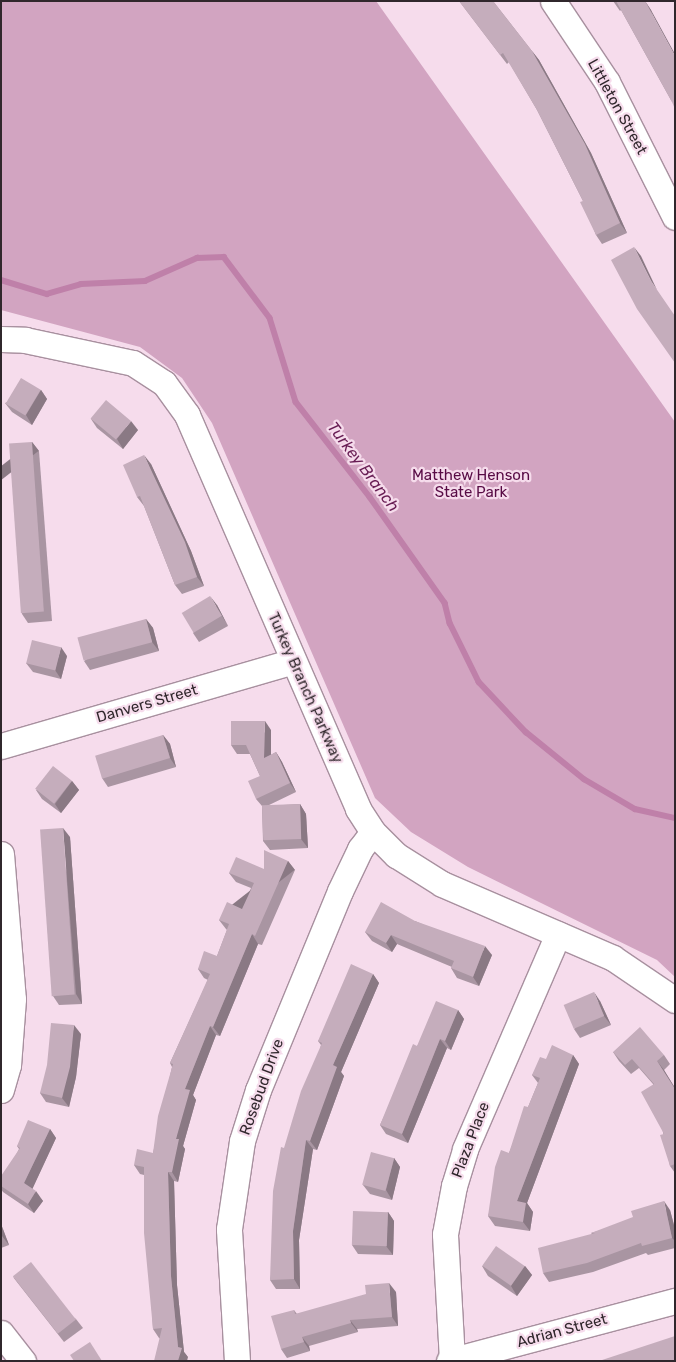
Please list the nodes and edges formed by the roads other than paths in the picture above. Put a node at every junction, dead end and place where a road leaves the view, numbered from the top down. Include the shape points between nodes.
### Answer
1 (553, 1) edge
2 (675, 217) edge
3 (1, 339) edge
4 (293, 661) junction
5 (1, 746) edge
6 (373, 832) junction
7 (1, 854) edge
8 (558, 934) junction
9 (675, 1000) edge
10 (1, 1090) edge
11 (675, 1301) edge
12 (1, 1333) edge
13 (450, 1360) edge
14 (23, 1361) edge
15 (237, 1361) edge

1 - 2 street, Littleton Street via 607,82
3 - 4 street, Turkey Branch Parkway via 25,340 132,363 164,383 187,415
4 - 5 street, Danvers Street
4 - 6 street, Turkey Branch Parkway via 358,809
6 - 8 street, Turkey Branch Parkway via 396,855 442,884
6 - 15 street, Rosebud Drive via 360,849 340,891 258,1090 242,1141 229,1229
7 - 10 street via 13,999 8,1065
8 - 9 street, Turkey Branch Parkway via 613,958
8 - 13 street, Plaza Place via 465,1149 454,1186 445,1234
11 - 13 street, Adrian Street
12 - 14 street

